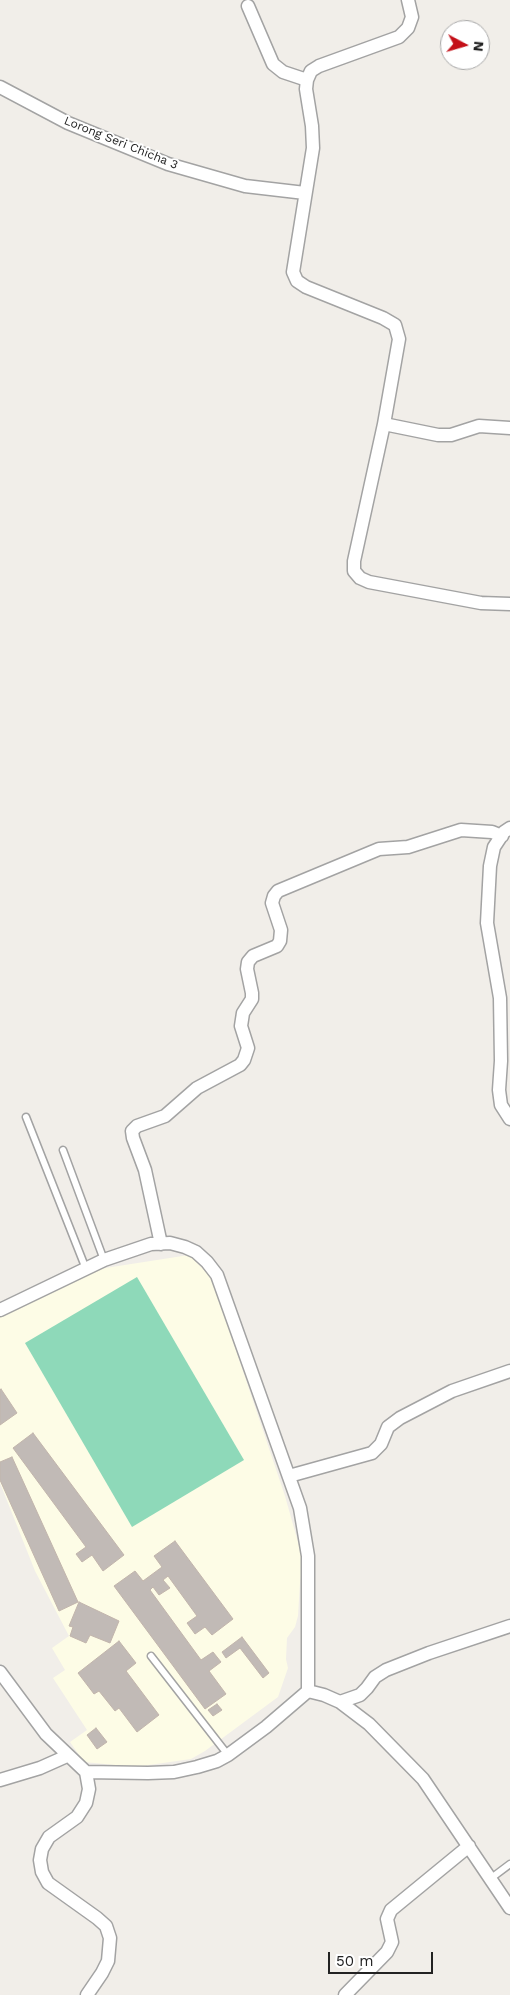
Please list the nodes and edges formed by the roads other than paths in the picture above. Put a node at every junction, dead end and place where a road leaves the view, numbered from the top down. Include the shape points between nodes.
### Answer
1 (408, 0) edge
2 (248, 6) dead end
3 (307, 80) junction
4 (0, 87) edge
5 (306, 193) junction
6 (384, 424) junction
7 (510, 428) edge
8 (510, 604) edge
9 (506, 832) edge
10 (26, 1117) dead end
11 (510, 1119) edge
12 (63, 1150) dead end
13 (161, 1244) junction
14 (104, 1260) junction
15 (86, 1269) junction
16 (0, 1310) edge
17 (510, 1371) edge
18 (288, 1476) junction
19 (510, 1626) edge
20 (151, 1656) dead end
21 (0, 1672) edge
22 (308, 1691) junction
23 (340, 1702) junction
24 (228, 1755) junction
25 (67, 1756) junction
26 (86, 1772) junction
27 (0, 1780) edge
28 (469, 1846) junction
29 (510, 1864) edge
30 (490, 1879) junction
31 (510, 1908) edge
32 (88, 1995) edge
33 (345, 1995) edge

1 - 3 street via 412,17 408,28 399,37 319,66 311,71
2 - 3 street via 273,64 283,72
3 - 5 street via 313,148
4 - 5 street, Lorong Seri Chicha 3 via 68,123 168,164 245,186
5 - 6 street via 294,272 297,281 395,326 398,339
6 - 7 street via 438,435 451,435 479,426
6 - 8 street via 354,571 369,582 481,603
9 - 11 street via 494,846 487,923 500,998 499,1090 501,1104
9 - 13 street via 461,830 408,847 379,849 278,891 272,903 281,930 280,941 277,946 253,956 248,962 252,1000 243,1013 241,1026 248,1048 244,1060 197,1088 165,1116 132,1131 145,1170
10 - 15 lane
12 - 14 lane
13 - 14 street via 151,1244
13 - 18 street via 170,1243 196,1252 217,1275
14 - 15 street
15 - 16 street
17 - 18 street via 452,1392 400,1418 388,1427 381,1444 372,1453
18 - 22 street via 300,1508 308,1556
19 - 23 street via 386,1670 375,1677 360,1695
20 - 24 lane
21 - 25 street via 46,1734
22 - 23 street
22 - 24 street
23 - 28 street via 369,1724 423,1779
24 - 26 street via 174,1772
25 - 26 street
25 - 27 street
26 - 32 street via 89,1789 86,1803 77,1817 49,1837 40,1860 48,1882 106,1926 110,1938 108,1961
28 - 30 street
28 - 33 street via 391,1910 387,1919 392,1942 387,1952
29 - 30 lane
30 - 31 street

